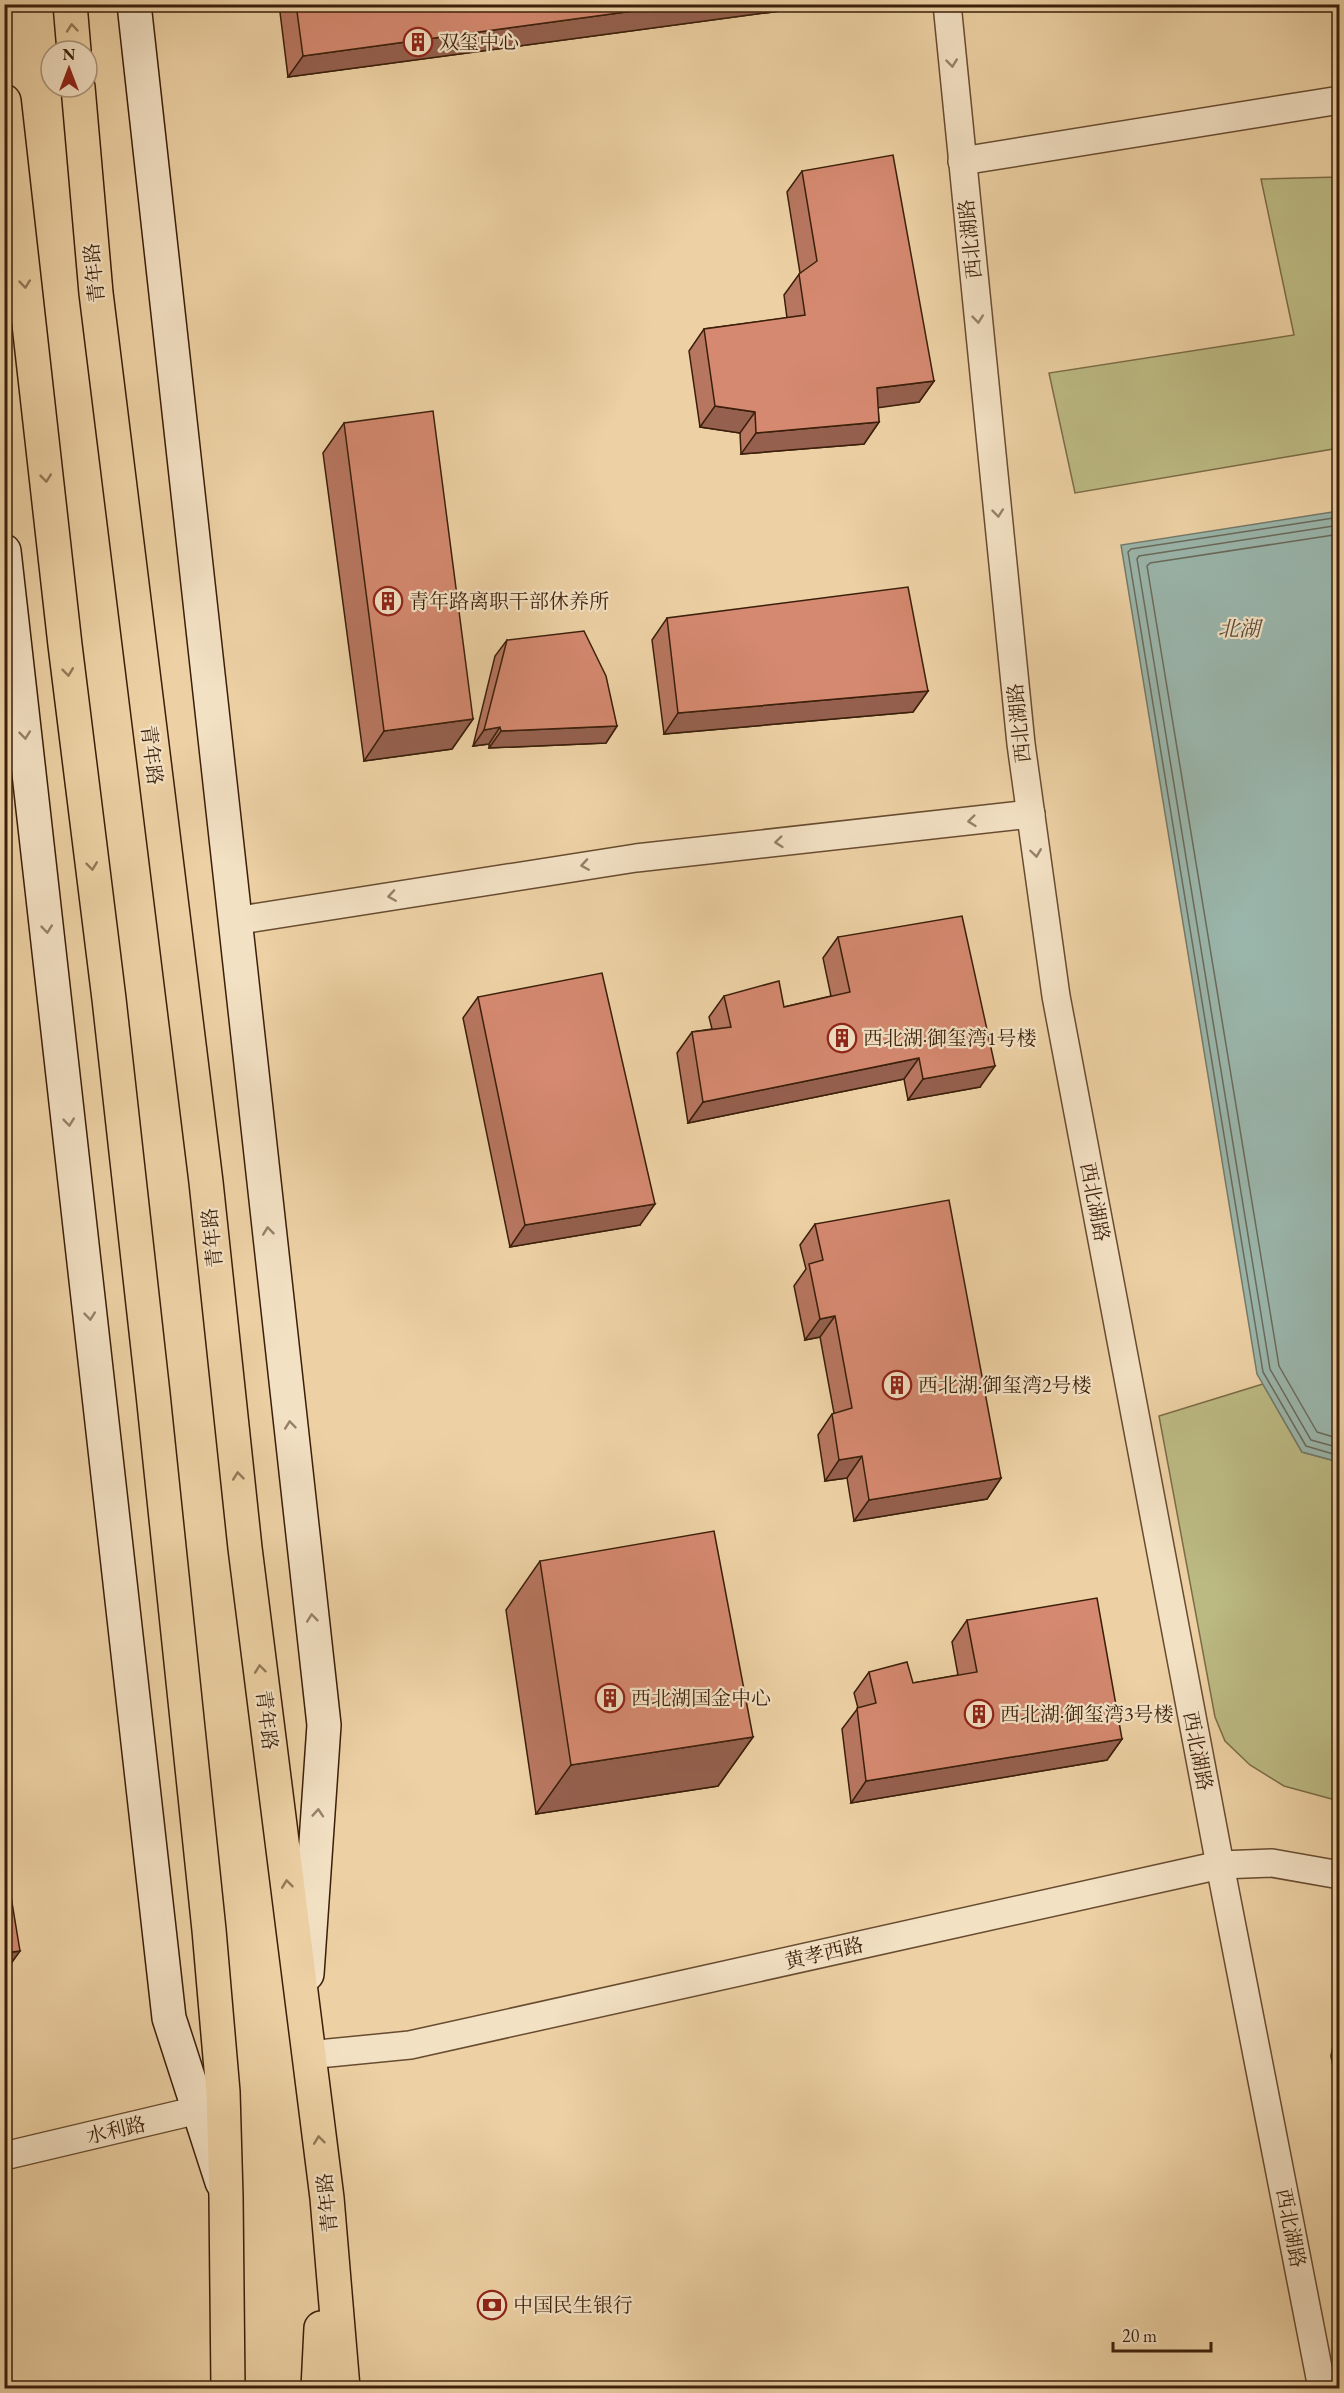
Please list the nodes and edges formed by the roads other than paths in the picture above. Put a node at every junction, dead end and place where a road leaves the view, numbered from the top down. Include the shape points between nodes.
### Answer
1 (70, 4) edge
2 (134, 4) edge
3 (947, 4) edge
4 (73, 39) edge
5 (79, 99) edge
6 (1340, 100) edge
7 (4, 101) edge
8 (962, 161) junction
9 (4, 183) edge
10 (17, 219) junction
11 (4, 551) edge
12 (1030, 814) junction
13 (234, 921) junction
14 (1220, 1865) junction
15 (1340, 1875) edge
16 (304, 2018) junction
17 (308, 2055) junction
18 (211, 2101) junction
19 (4, 2156) edge
20 (327, 2198) junction
21 (226, 2237) junction
22 (228, 2388) edge
23 (245, 2388) edge
24 (318, 2388) edge
25 (343, 2388) edge
26 (1322, 2388) edge

4 -> 1 main road
2 - 13 main road
3 -> 8 street, 西北湖路
16 -> 5 main road, 青年路 via 96,293
6 - 8 street
7 - 10 main road
8 -> 12 street, 西北湖路
9 - 10 main road
10 -> 18 main road via 153,1394 209,1930
11 -> 18 main road via 169,2018
12 -> 13 street via 636,858
12 -> 14 street, 西北湖路 via 1058,1007
16 -> 13 main road via 324,1725
14 - 15 street, 黄孝西路 via 1272,1863
14 - 17 street, 黄孝西路 via 410,2045
14 - 26 street, 西北湖路
16 - 17 main road, 青年路
20 -> 17 main road, 青年路
18 - 19 street, 水利路
18 - 21 main road via 226,2197
20 - 24 main road
20 - 25 main road, 青年路
21 - 22 main road
21 - 23 main road

